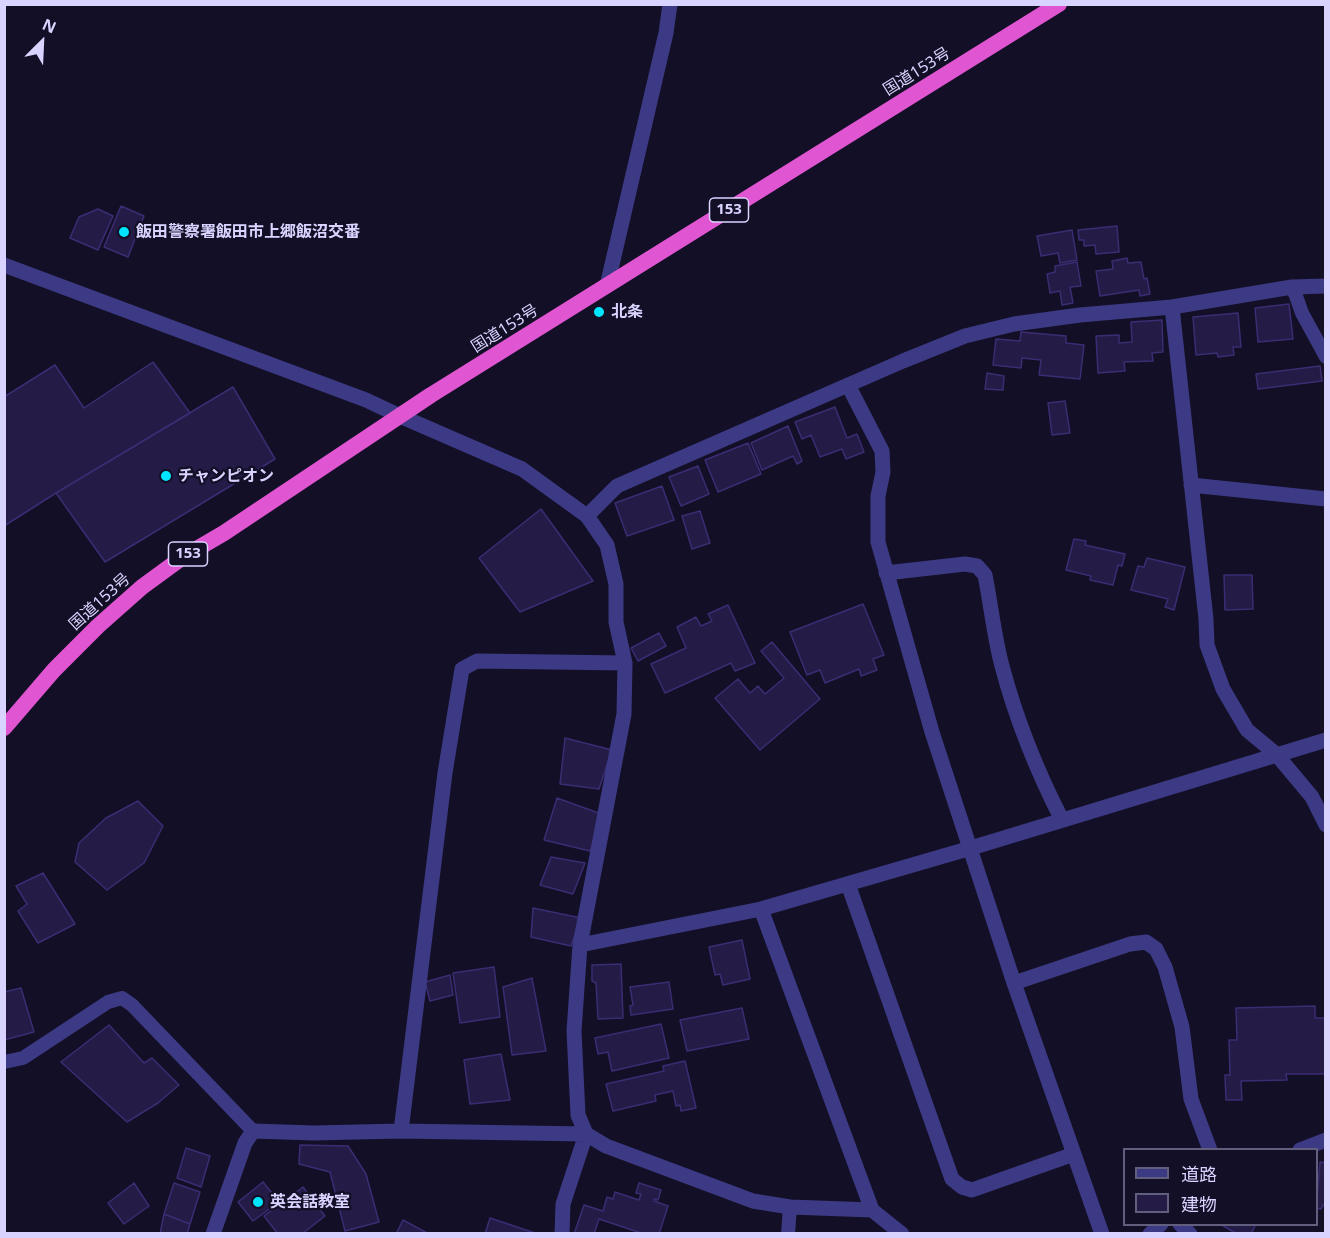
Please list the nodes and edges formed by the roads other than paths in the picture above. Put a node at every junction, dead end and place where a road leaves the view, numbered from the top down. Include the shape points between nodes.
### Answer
1 (670, 4) edge
2 (1059, 4) edge
3 (4, 265) edge
4 (607, 286) junction
5 (1326, 286) edge
6 (1292, 287) junction
7 (1172, 307) junction
8 (1326, 357) edge
9 (848, 385) junction
10 (400, 416) junction
11 (1191, 485) junction
12 (1326, 499) edge
13 (587, 516) junction
14 (886, 573) junction
15 (625, 663) junction
16 (4, 728) edge
17 (1326, 740) edge
18 (1276, 754) junction
19 (1062, 820) junction
20 (1326, 825) edge
21 (971, 848) junction
22 (848, 884) junction
23 (761, 909) junction
24 (580, 945) junction
25 (1014, 983) junction
26 (4, 1062) edge
27 (253, 1131) junction
28 (401, 1131) junction
29 (586, 1134) junction
30 (1326, 1140) edge
31 (1210, 1148) edge
32 (1303, 1148) edge
33 (1074, 1154) junction
34 (790, 1207) junction
35 (872, 1210) junction
36 (213, 1233) edge
37 (562, 1233) edge
38 (788, 1233) edge
39 (902, 1233) edge
40 (1102, 1233) edge

1 - 4 street
2 - 4 highway, 国道153号 / 153
3 - 10 street
4 - 10 highway, 国道153号 / 153
5 - 6 street
6 - 7 street
6 - 8 lane
7 - 9 street via 1080,315 975,333
7 - 11 street
9 - 13 street via 617,486
9 - 14 street via 882,451 878,542
10 - 13 street via 522,469
10 - 16 highway, 国道153号 / 153 via 142,587 54,670
11 - 12 street
11 - 18 street via 1207,645 1223,689 1247,730
13 - 15 street via 607,545 616,584 616,622
14 - 19 street via 965,564 977,566 986,575 1005,676 1022,729
14 - 21 street via 932,732
15 - 24 street via 624,714
15 - 28 street via 477,661 462,669 445,773
17 - 18 street
18 - 19 street
18 - 20 street via 1312,797
19 - 21 street
21 - 22 street
21 - 25 street
22 - 23 street
22 - 33 street via 952,1179 972,1190
23 - 24 street
23 - 35 street
24 - 29 street via 574,1030 578,1115
25 - 31 street via 1130,944 1146,942 1156,949 1182,1027 1191,1099
25 - 33 street
26 - 27 lane via 23,1058 108,1002 122,998
27 - 28 street
27 - 36 street via 245,1143
28 - 29 street
29 - 34 street via 606,1146 753,1201
29 - 37 street via 564,1204
30 - 32 street
33 - 40 street
34 - 35 street
34 - 38 lane
35 - 39 street

